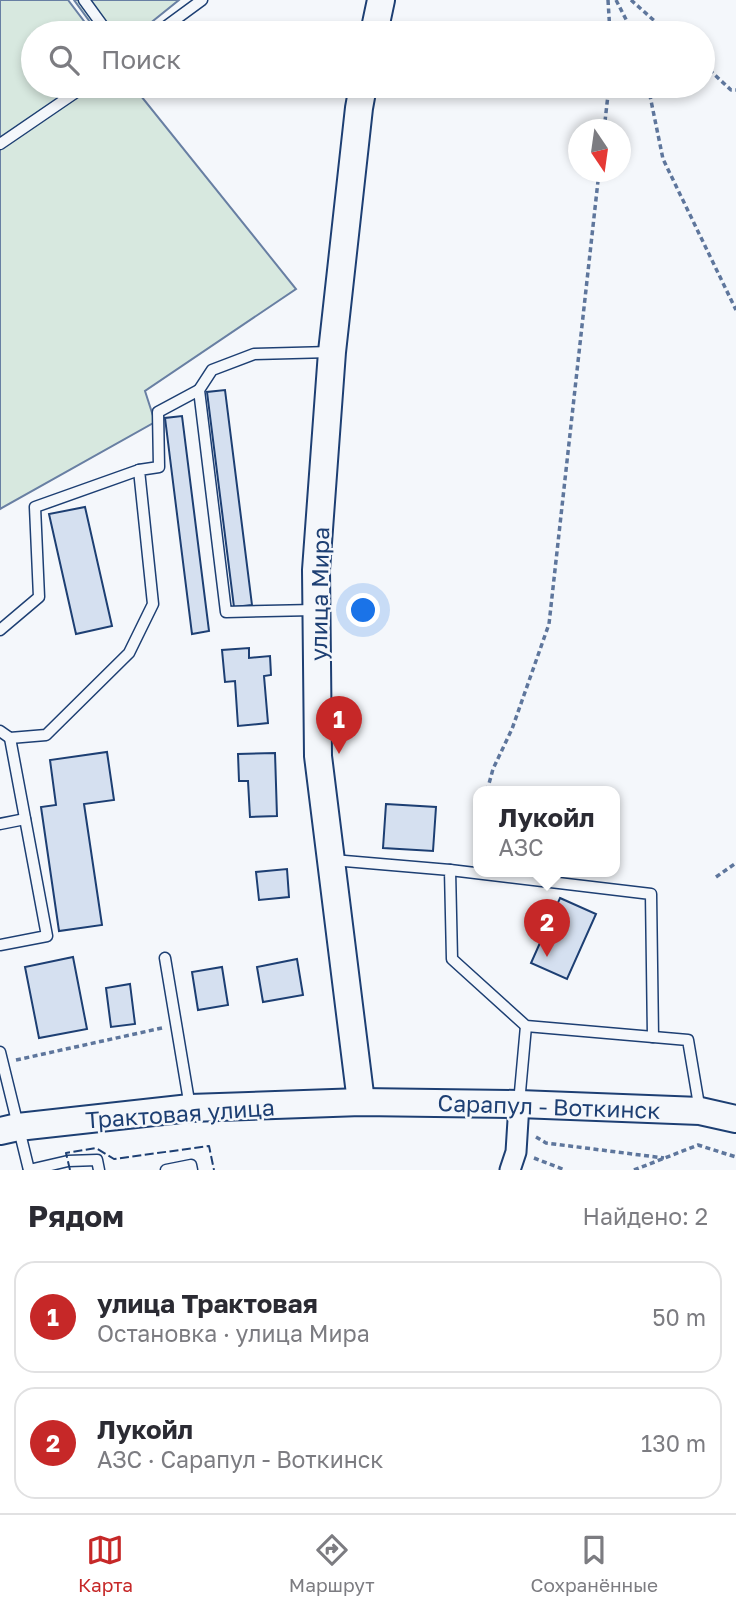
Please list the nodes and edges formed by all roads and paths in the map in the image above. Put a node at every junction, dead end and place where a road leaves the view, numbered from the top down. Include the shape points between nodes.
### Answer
1 (84, 0) edge
2 (202, 0) edge
3 (382, 0) edge
4 (608, 0) edge
5 (616, 0) edge
6 (631, 0) edge
7 (99, 21) edge
8 (173, 21) edge
9 (377, 21) edge
10 (609, 21) edge
11 (627, 21) edge
12 (654, 21) edge
13 (715, 75) edge
14 (736, 90) edge
15 (67, 98) edge
16 (361, 98) edge
17 (608, 98) edge
18 (650, 98) edge
19 (605, 119) edge
20 (0, 144) edge
21 (598, 182) edge
22 (736, 310) edge
23 (331, 352) junction
24 (199, 390) junction
25 (139, 470) junction
26 (317, 610) junction
27 (0, 630) edge
28 (0, 731) edge
29 (10, 738) junction
30 (488, 786) edge
31 (25, 819) junction
32 (0, 824) edge
33 (331, 860) junction
34 (736, 863) edge
35 (450, 870) junction
36 (473, 873) edge
37 (509, 877) edge
38 (716, 877) dead end
39 (0, 945) edge
40 (165, 958) dead end
41 (176, 1025) junction
42 (526, 1026) junction
43 (653, 1037) junction
44 (1, 1058) edge
45 (361, 1102) junction
46 (190, 1108) junction
47 (700, 1111) junction
48 (518, 1116) junction
49 (736, 1119) edge
50 (9, 1129) edge
51 (736, 1157) edge
52 (664, 1158) junction
53 (513, 1161) edge
54 (29, 1170) edge
55 (99, 1170) edge
56 (166, 1170) edge
57 (192, 1170) edge
58 (565, 1170) edge
59 (635, 1170) edge

1 - 7 lane
2 - 8 lane
3 - 9 main road
4 - 10 path
5 - 11 path
6 - 12 path
13 - 14 path
15 - 20 lane
16 - 23 main road, улица Мира
17 - 19 path
18 - 22 path via 663,159
21 - 30 path via 549,624
23 - 24 lane via 254,354 212,370
23 - 26 main road, улица Мира
24 - 25 lane via 158,412 159,467
24 - 26 lane via 226,612
25 - 27 lane via 35,507 39,597
25 - 29 lane via 153,604 129,653 46,735
26 - 33 main road, улица Мира via 318,756
28 - 29 lane
29 - 31 lane
31 - 32 lane
31 - 39 lane via 47,936
33 - 35 lane
33 - 45 main road, улица Мира
34 - 38 path
35 - 36 lane
35 - 42 lane via 452,959
37 - 43 lane via 651,894
40 - 41 lane
41 - 44 path
41 - 46 lane
42 - 43 lane
42 - 48 lane
43 - 47 lane via 688,1040
44 - 50 lane
45 - 46 main road, Трактовая улица
45 - 48 main road, Сарапул - Воткинск
46 - 50 main road, Трактовая улица
47 - 48 main road, Сарапул - Воткинск
47 - 49 main road, Сарапул - Воткинск
48 - 52 path via 546,1143
48 - 53 street
50 - 54 lane
51 - 52 path via 698,1145
52 - 59 path
53 - 58 path
54 - 55 lane via 97,1160
56 - 57 lane via 191,1165

